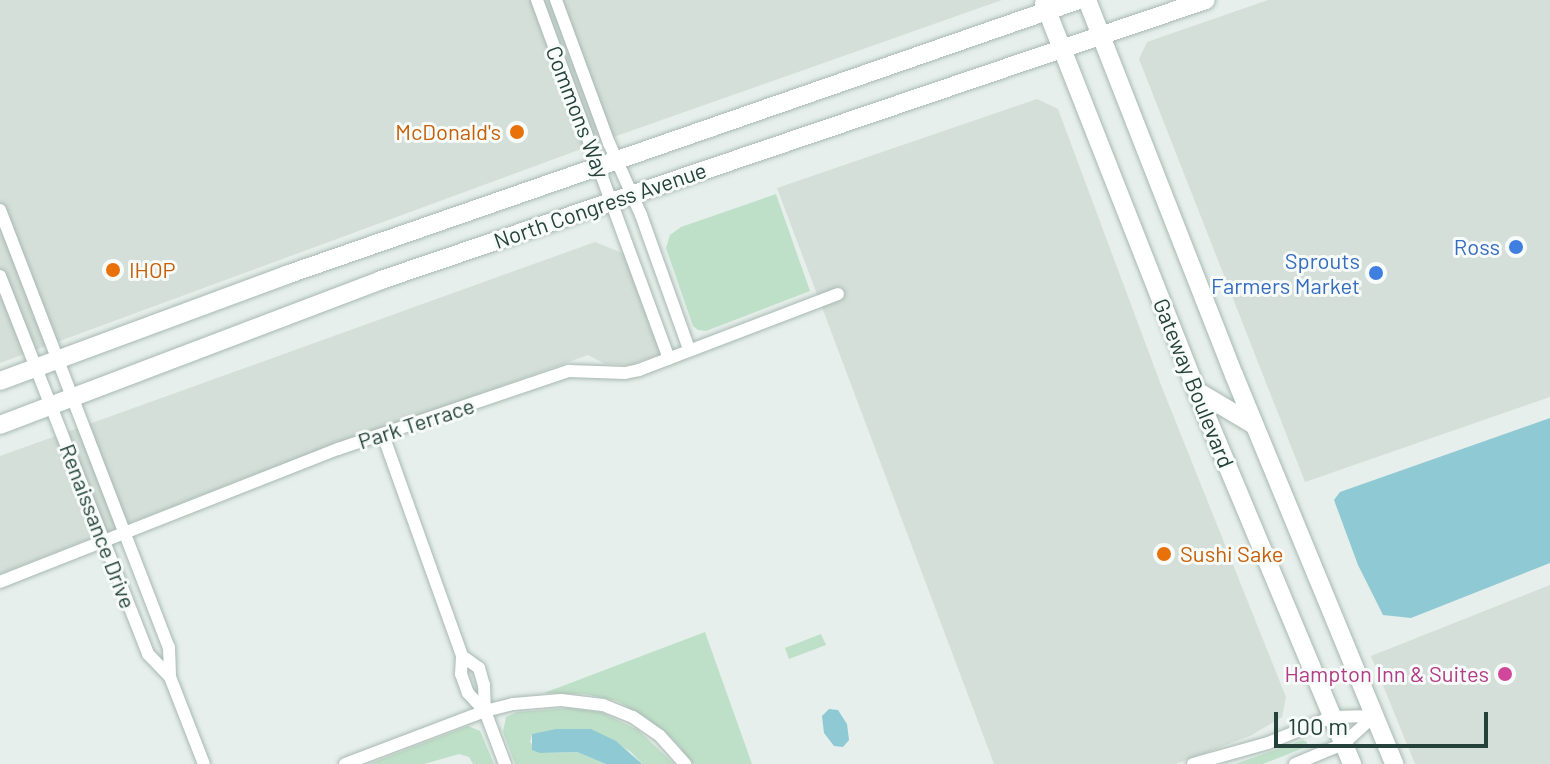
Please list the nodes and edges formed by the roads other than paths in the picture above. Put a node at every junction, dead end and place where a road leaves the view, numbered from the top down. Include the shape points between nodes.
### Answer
1 (537, 0) edge
2 (556, 0) edge
3 (1079, 0) edge
4 (1087, 0) edge
5 (1206, 0) edge
6 (1045, 6) edge
7 (1100, 37) junction
8 (1061, 50) junction
9 (617, 160) junction
10 (597, 167) junction
11 (632, 193) junction
12 (612, 200) junction
13 (0, 210) edge
14 (21, 266) junction
15 (0, 275) edge
16 (838, 294) dead end
17 (689, 349) junction
18 (57, 359) junction
19 (669, 359) junction
20 (36, 367) junction
21 (0, 381) edge
22 (1197, 391) junction
23 (73, 398) junction
24 (52, 406) junction
25 (0, 425) edge
26 (1254, 425) junction
27 (383, 435) junction
28 (125, 532) junction
29 (104, 540) junction
30 (0, 582) edge
31 (462, 656) junction
32 (170, 677) junction
33 (485, 711) junction
34 (1374, 716) junction
35 (1332, 717) junction
36 (1343, 744) junction
37 (204, 764) edge
38 (345, 764) edge
39 (505, 764) edge
40 (685, 764) edge
41 (1193, 764) edge
42 (1295, 764) edge
43 (1352, 764) edge
44 (1394, 764) edge

1 - 10 street, Commons Way
2 - 9 street, Commons Way
3 - 6 main road, North Congress Avenue
4 - 7 main road, Gateway Boulevard
5 - 7 main road, North Congress Avenue
6 - 8 main road, Gateway Boulevard
6 - 9 main road, North Congress Avenue
7 - 8 main road, North Congress Avenue
7 - 26 main road, Gateway Boulevard
8 - 11 main road, North Congress Avenue
8 - 22 main road, Gateway Boulevard
9 - 10 main road, North Congress Avenue
9 - 11 street, Commons Way
10 - 12 street, Commons Way
10 - 18 main road, North Congress Avenue
11 - 12 main road, North Congress Avenue
11 - 17 street, Commons Way
12 - 19 street, Commons Way
12 - 23 main road, North Congress Avenue via 381,280
13 - 14 street, Renaissance Drive
14 - 15 street
14 - 18 street, Renaissance Drive
15 - 20 street, Renaissance Drive
16 - 17 street, Park Terrace
17 - 19 street, Park Terrace
18 - 20 main road, North Congress Avenue
18 - 23 street, Renaissance Drive
19 - 27 street, Park Terrace via 625,373 569,371
20 - 21 main road, North Congress Avenue
20 - 24 street, Renaissance Drive
22 - 26 main road
22 - 35 main road, Gateway Boulevard
23 - 24 main road, North Congress Avenue
23 - 28 street, Renaissance Drive
24 - 25 main road, North Congress Avenue
24 - 29 street, Renaissance Drive
26 - 34 main road, Gateway Boulevard
27 - 28 street, Park Terrace
27 - 31 street
28 - 29 street, Park Terrace
28 - 32 street, Renaissance Drive via 169,647
29 - 30 street, Park Terrace
29 - 32 street, Renaissance Drive via 148,654
31 - 33 street via 468,693
31 - 33 street via 479,668
32 - 37 street, Renaissance Drive
33 - 38 street
33 - 39 street
33 - 40 street via 561,700 603,705 660,736
34 - 35 street
34 - 36 street
34 - 44 main road, Gateway Boulevard
35 - 36 main road, Gateway Boulevard
35 - 41 street via 1268,743
36 - 42 street
36 - 43 main road, Gateway Boulevard

